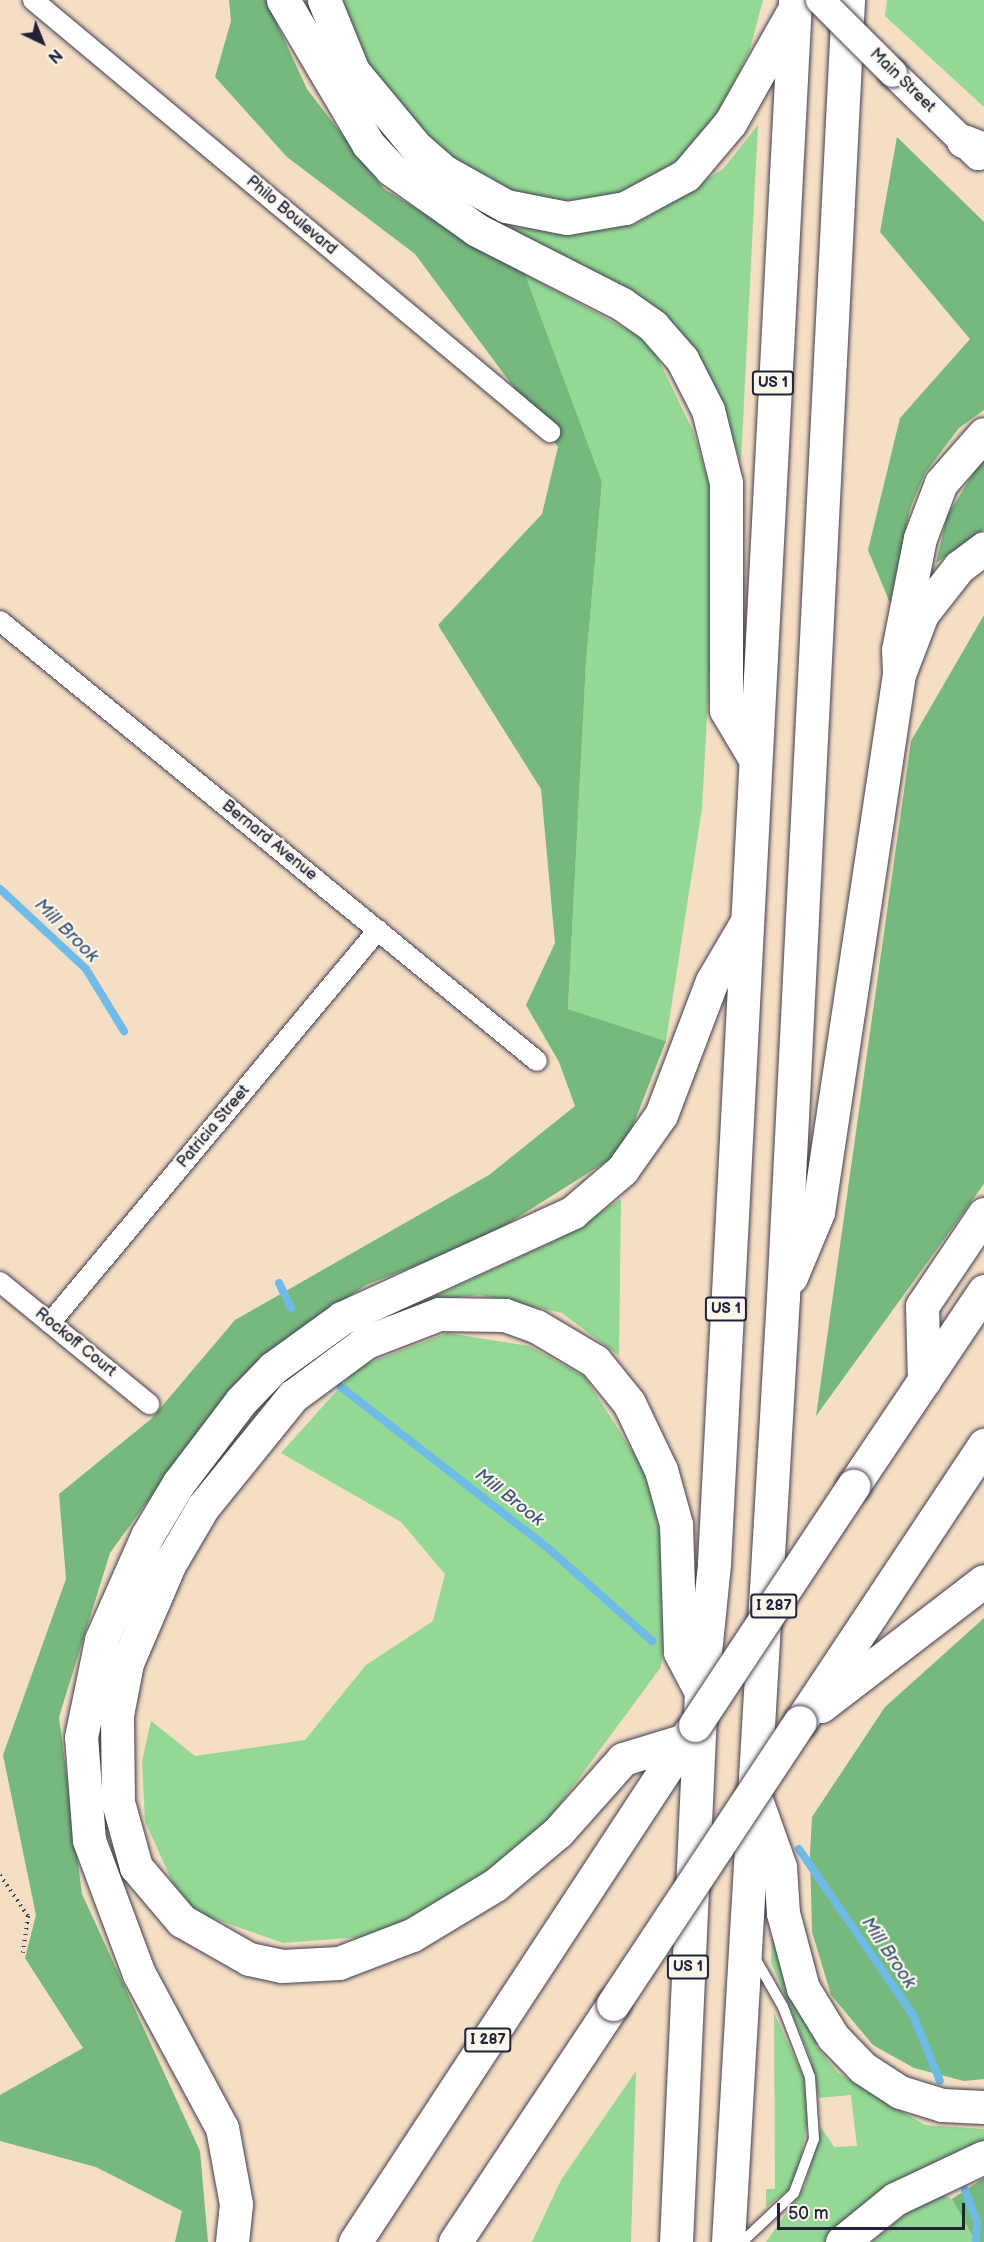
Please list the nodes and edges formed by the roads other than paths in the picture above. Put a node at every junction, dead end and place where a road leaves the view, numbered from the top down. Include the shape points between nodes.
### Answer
1 (33, 0) edge
2 (283, 0) edge
3 (324, 0) edge
4 (848, 0) edge
5 (803, 3) edge
6 (977, 150) edge
7 (550, 432) dead end
8 (984, 434) edge
9 (984, 548) edge
10 (0, 621) edge
11 (899, 674) junction
12 (754, 757) junction
13 (746, 925) junction
14 (378, 930) junction
15 (537, 1061) dead end
16 (984, 1214) edge
17 (0, 1282) edge
18 (984, 1291) edge
19 (783, 1297) junction
20 (50, 1323) junction
21 (924, 1381) junction
22 (149, 1404) dead end
23 (984, 1445) edge
24 (984, 1581) edge
25 (835, 1682) junction
26 (700, 1692) junction
27 (690, 1732) junction
28 (753, 1791) junction
29 (747, 1945) junction
30 (984, 2107) edge
31 (984, 2157) edge
32 (474, 2227) edge
33 (232, 2242) edge
34 (355, 2242) edge
35 (455, 2242) edge
36 (676, 2242) edge
37 (729, 2242) edge
38 (742, 2242) edge
39 (842, 2242) edge

1 - 7 street, Philo Boulevard
2 - 12 highway via 368,144 391,168 477,230 622,304 653,326 682,359 708,410 724,474 729,561 726,710
3 - 5 highway via 353,71 416,147 445,172 506,206 567,218 625,208 686,175 730,123
4 - 19 highway
5 - 6 main road, Main Street, bridge via 893,73
5 - 12 highway, US 1
8 - 11 highway via 956,461 928,508 898,650
9 - 11 highway via 959,567 922,614
10 - 14 street, Bernard Avenue
11 - 19 highway via 818,1212
12 - 13 highway, US 1
13 - 26 highway, US 1 via 714,1563
13 - 33 highway via 712,981 661,1115 622,1170 573,1212 342,1318 273,1368 241,1401 178,1484 147,1536 101,1640 81,1737 89,1840 139,1974 222,2128 236,2204
14 - 15 street, Bernard Avenue
14 - 20 street, Patricia Street
16 - 21 highway via 922,1306
17 - 20 street, Rockoff Court
18 - 21 highway, I 287
19 - 28 highway
20 - 22 street, Rockoff Court
21 - 27 highway, I 287, bridge
23 - 25 highway
24 - 25 highway
25 - 32 highway, bridge via 800,1722 613,2004
26 - 27 highway via 680,1652 676,1524 661,1470 629,1403 595,1361 537,1326 506,1315 439,1314 366,1342 326,1369 285,1404 232,1467 192,1527 146,1613 128,1663 115,1757 125,1834 154,1892 182,1921 223,1949 294,1966 339,1964 377,1951 453,1911 528,1860 623,1759
26 - 36 highway, US 1
27 - 34 highway, I 287
28 - 29 highway
28 - 30 highway via 780,1867 783,1912 803,1988 833,2037 863,2068 900,2092 942,2105
29 - 37 highway
29 - 38 lane via 791,2027 810,2077 815,2117 809,2160 794,2193
31 - 39 highway via 896,2199
32 - 35 highway

